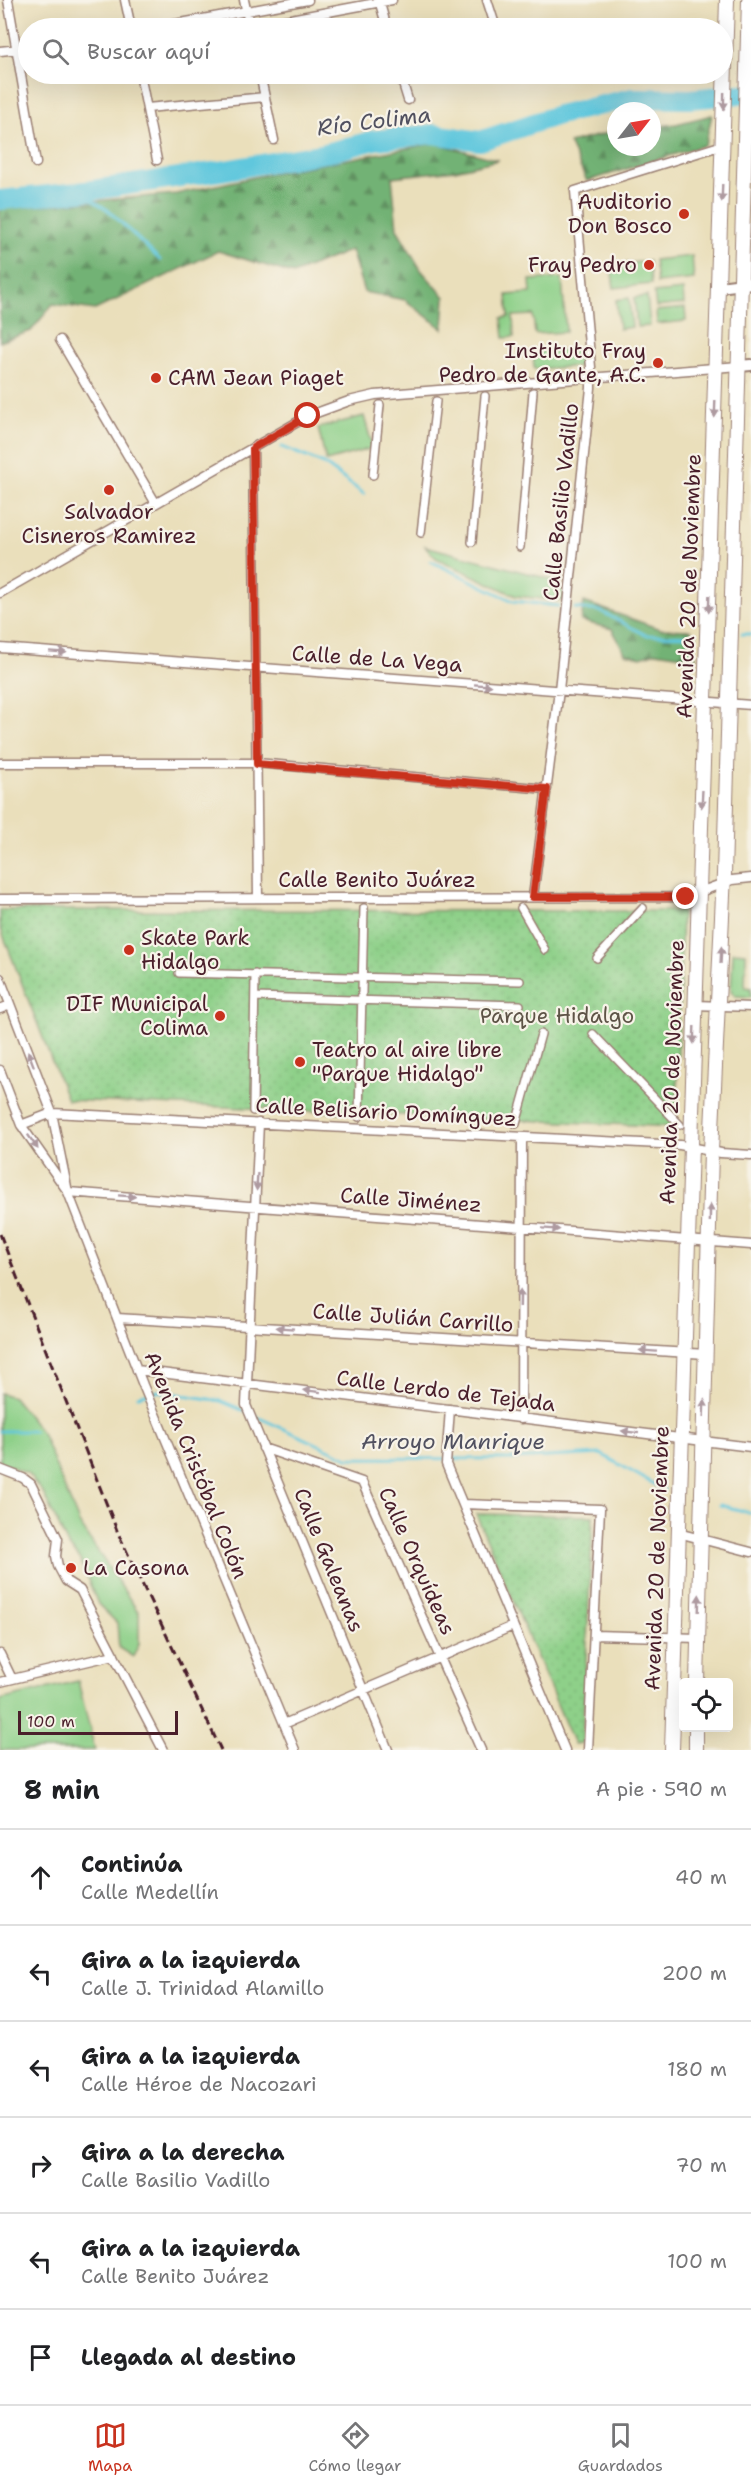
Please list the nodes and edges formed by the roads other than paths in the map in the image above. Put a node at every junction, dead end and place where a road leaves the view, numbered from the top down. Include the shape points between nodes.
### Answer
1 (8, 0) edge
2 (125, 0) edge
3 (244, 0) edge
4 (308, 0) edge
5 (392, 0) edge
6 (488, 0) edge
7 (727, 0) edge
8 (749, 0) edge
9 (380, 1) edge
10 (247, 11) junction
11 (129, 18) edge
12 (208, 18) edge
13 (247, 18) edge
14 (296, 18) edge
15 (384, 18) edge
16 (493, 18) edge
17 (726, 18) edge
18 (16, 49) junction
19 (0, 51) edge
20 (18, 60) edge
21 (22, 84) edge
22 (142, 84) edge
23 (262, 84) edge
24 (403, 84) edge
25 (725, 84) edge
26 (265, 97) junction
27 (408, 100) dead end
28 (147, 108) junction
29 (274, 140) dead end
30 (723, 140) junction
31 (157, 160) dead end
32 (36, 163) dead end
33 (746, 283) edge
34 (719, 287) junction
35 (60, 340) dead end
36 (745, 366) edge
37 (716, 367) junction
38 (591, 377) junction
39 (533, 392) dead end
40 (485, 396) dead end
41 (436, 401) dead end
42 (380, 405) dead end
43 (253, 448) junction
44 (373, 475) dead end
45 (154, 502) junction
46 (421, 533) dead end
47 (472, 542) dead end
48 (520, 547) dead end
49 (0, 592) edge
50 (0, 648) edge
51 (256, 667) junction
52 (559, 690) junction
53 (707, 702) junction
54 (729, 703) junction
55 (751, 705) edge
56 (0, 763) edge
57 (257, 764) junction
58 (547, 789) junction
59 (751, 878) edge
60 (724, 884) junction
61 (699, 892) junction
62 (533, 897) junction
63 (258, 898) junction
64 (0, 900) edge
65 (364, 908) dead end
66 (521, 908) dead end
67 (643, 908) dead end
68 (545, 950) dead end
69 (597, 958) dead end
70 (179, 973) dead end
71 (255, 974) junction
72 (362, 977) junction
73 (0, 978) edge
74 (520, 981) dead end
75 (255, 997) junction
76 (362, 1000) junction
77 (10, 1005) junction
78 (520, 1005) dead end
79 (695, 1005) junction
80 (718, 1006) junction
81 (751, 1007) edge
82 (0, 1009) edge
83 (541, 1034) dead end
84 (592, 1034) dead end
85 (0, 1070) edge
86 (253, 1111) dead end
87 (52, 1113) junction
88 (359, 1117) dead end
89 (260, 1124) junction
90 (516, 1124) dead end
91 (21, 1125) junction
92 (680, 1125) dead end
93 (522, 1137) junction
94 (691, 1147) junction
95 (711, 1151) junction
96 (751, 1155) edge
97 (68, 1192) junction
98 (255, 1206) junction
99 (522, 1227) junction
100 (688, 1239) junction
101 (709, 1241) junction
102 (751, 1245) edge
103 (117, 1318) junction
104 (250, 1326) junction
105 (519, 1343) junction
106 (684, 1353) junction
107 (706, 1354) junction
108 (137, 1370) junction
109 (247, 1383) junction
110 (450, 1409) junction
111 (521, 1419) junction
112 (681, 1438) junction
113 (704, 1441) junction
114 (751, 1447) edge
115 (263, 1448) junction
116 (0, 1469) edge
117 (463, 1504) junction
118 (678, 1533) junction
119 (701, 1539) junction
120 (751, 1552) edge
121 (513, 1626) junction
122 (594, 1635) junction
123 (675, 1637) junction
124 (698, 1638) junction
125 (0, 1654) edge
126 (114, 1655) junction
127 (440, 1658) junction
128 (697, 1678) edge
129 (12, 1679) junction
130 (0, 1682) edge
131 (363, 1690) junction
132 (284, 1724) junction
133 (696, 1732) edge
134 (163, 1750) edge
135 (295, 1750) edge
136 (388, 1750) edge
137 (481, 1750) edge
138 (565, 1750) edge
139 (588, 1750) edge
140 (672, 1750) edge
141 (696, 1750) edge

1 - 18 street
2 - 11 street
3 - 10 street
4 - 10 street
5 - 9 street
6 - 16 street
7 -> 17 main road, Avenida 20 de Noviembre
8 - 33 main road, Avenida 20 de Noviembre
9 - 14 street
9 - 15 street
10 - 12 street
10 - 13 street
18 - 19 street
18 - 20 street
21 - 32 street
22 - 28 street
23 - 26 street
24 - 27 street
25 -> 30 main road, Avenida 20 de Noviembre
26 - 28 street
26 - 29 street
28 - 31 street
30 -> 34 main road, Avenida 20 de Noviembre
30 - 38 street, Calle Basilio Vadillo via 575,191
33 - 34 street
33 - 36 main road, Avenida 20 de Noviembre
34 - 37 main road, Avenida 20 de Noviembre
35 - 45 street
36 - 37 street
36 - 54 main road, Avenida 20 de Noviembre
37 - 38 street
37 -> 53 main road, Avenida 20 de Noviembre
38 - 43 street via 349,400 308,416
38 - 52 street, Calle Basilio Vadillo
39 - 48 street
40 - 47 street
41 - 46 street
42 - 44 street
43 - 45 street
43 - 51 street
45 - 49 street
50 -> 51 street, Calle de La Vega
51 -> 52 street, Calle de La Vega
51 - 57 street
52 - 53 street, Calle de La Vega
52 - 58 street, Calle Basilio Vadillo
53 - 54 street, Calle de La Vega
53 -> 61 main road, Avenida 20 de Noviembre
54 - 55 street, Calle de La Vega
54 - 60 main road, Avenida 20 de Noviembre
56 - 57 street
57 - 58 street
57 - 63 street
58 - 62 street, Calle Basilio Vadillo
59 - 60 street, Calle Benito Juárez
60 - 61 street, Calle Benito Juárez
80 -> 60 main road, Avenida 20 de Noviembre
61 - 62 street, Calle Benito Juárez via 686,897
61 - 79 main road, Avenida 20 de Noviembre
62 - 63 street, Calle Benito Juárez
63 - 64 street, Calle Benito Juárez
65 - 72 street
66 - 68 street
67 - 69 street
70 - 71 street
71 - 72 street
71 - 75 street
72 - 74 street
72 - 76 street
73 - 77 street, Avenida Cristóbal Colón
75 - 76 street
75 - 86 street
76 - 78 street
76 - 88 street
77 - 82 street
87 -> 77 street, Avenida Cristóbal Colón
79 - 80 street
79 -> 94 main road, Avenida 20 de Noviembre
80 - 81 street
80 - 95 main road, Avenida 20 de Noviembre
83 - 90 street
84 - 92 street
85 - 91 street, Avenida Cristóbal Colón
87 - 89 street, Calle Belisario Domínguez
87 - 91 street, Calle Belisario Domínguez
87 - 97 street, Avenida Cristóbal Colón
89 - 93 street, Calle Belisario Domínguez
89 -> 98 street, Calle Galeanas
91 -> 97 street, Avenida Cristóbal Colón
93 - 94 street, Calle Belisario Domínguez
93 - 99 street
94 - 95 street, Calle Belisario Domínguez
94 - 100 main road, Avenida 20 de Noviembre
95 - 96 street, Calle Belisario Domínguez
101 -> 95 main road, Avenida 20 de Noviembre
97 -> 98 street, Calle Jiménez
97 - 103 street, Avenida Cristóbal Colón
98 - 99 street, Calle Jiménez
98 - 104 street, Calle Galeanas
99 -> 100 street, Calle Jiménez
105 -> 99 street
100 - 101 street, Calle Jiménez
100 - 106 main road, Avenida 20 de Noviembre
101 - 102 street, Calle Jiménez
101 - 107 main road, Avenida 20 de Noviembre
103 - 104 street, Calle Julián Carrillo
103 - 108 street, Avenida Cristóbal Colón
105 -> 104 street, Calle Julián Carrillo
104 - 109 street, Calle Galeanas
106 -> 105 street, Calle Julián Carrillo
105 - 111 street
106 - 107 street, Calle Julián Carrillo
106 - 112 main road, Avenida 20 de Noviembre
113 -> 107 main road, Avenida 20 de Noviembre
108 - 109 street, Calle Lerdo de Tejada
108 - 132 street, Avenida Cristóbal Colón
110 -> 109 street, Calle Lerdo de Tejada
109 - 115 street, Calle Galeanas via 246,1405
110 - 111 street, Calle Lerdo de Tejada
110 - 117 street via 446,1464
112 -> 111 street, Calle Lerdo de Tejada
112 - 113 street, Calle Lerdo de Tejada
112 - 118 main road, Avenida 20 de Noviembre
113 - 114 street, Calle Lerdo de Tejada
113 - 119 main road, Avenida 20 de Noviembre
115 - 127 street, Calle Orquídeas via 362,1482
115 - 131 street, Calle Galeanas
116 - 126 street via 27,1480 58,1539 56,1557 62,1574 80,1590
117 - 121 street
117 - 122 street via 600,1509
118 - 119 street
118 - 123 main road, Avenida 20 de Noviembre
119 - 120 street
124 -> 119 main road, Avenida 20 de Noviembre
121 - 127 street
121 - 138 street
122 - 123 street
122 - 139 street
123 - 124 street
123 - 140 main road, Avenida 20 de Noviembre
124 - 128 main road, Avenida 20 de Noviembre
125 - 129 street
126 - 129 street
126 - 134 street
127 - 131 street
127 - 137 street, Calle Orquídeas
129 - 130 street
131 - 132 street
131 - 136 street, Calle Galeanas
132 - 135 street, Avenida Cristóbal Colón
133 - 141 main road

